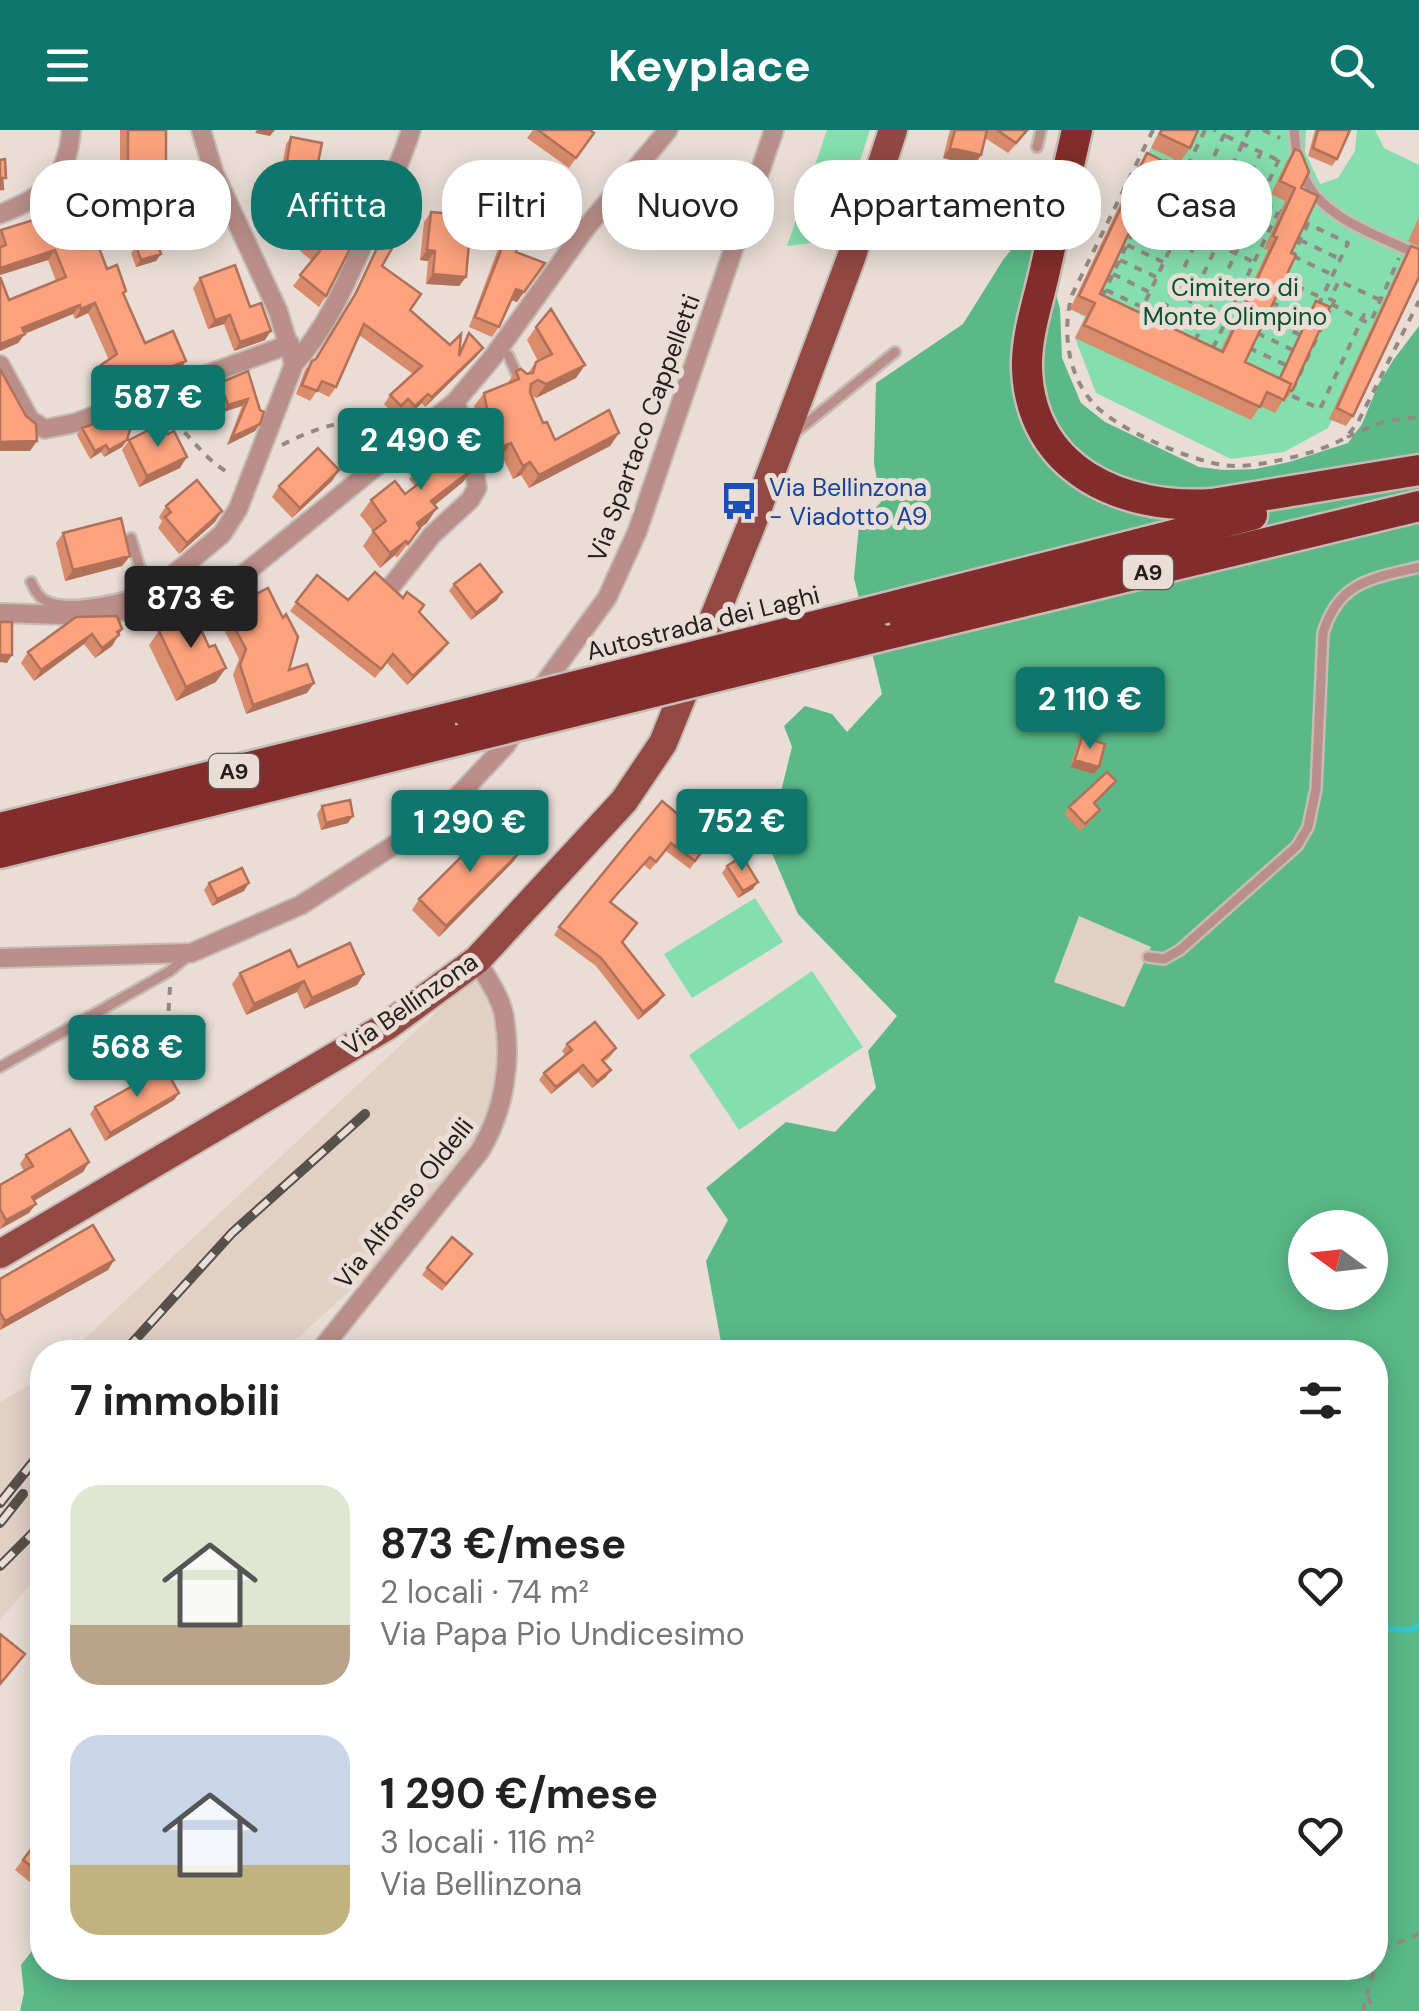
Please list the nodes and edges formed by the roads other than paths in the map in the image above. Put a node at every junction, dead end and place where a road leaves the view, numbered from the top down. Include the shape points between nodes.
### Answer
1 (71, 130) edge
2 (202, 130) edge
3 (410, 130) edge
4 (668, 130) edge
5 (774, 130) edge
6 (894, 130) edge
7 (1041, 130) edge
8 (1077, 130) edge
9 (1294, 130) edge
10 (1037, 147) dead end
11 (0, 214) edge
12 (1416, 252) edge
13 (290, 344) junction
14 (895, 352) dead end
15 (508, 355) dead end
16 (294, 364) junction
17 (0, 366) edge
18 (519, 379) edge
19 (455, 402) junction
20 (783, 442) junction
21 (1419, 470) edge
22 (1419, 506) edge
23 (131, 538) dead end
24 (1419, 567) edge
25 (31, 582) dead end
26 (393, 584) edge
27 (147, 592) junction
28 (170, 594) junction
29 (0, 613) edge
30 (881, 622) junction
31 (464, 726) junction
32 (0, 828) edge
33 (0, 853) edge
34 (191, 953) junction
35 (1148, 957) dead end
36 (0, 958) edge
37 (478, 960) junction
38 (0, 1067) edge
39 (0, 1254) edge
40 (329, 1340) edge

1 - 11 street via 65,166 50,188
2 - 13 street via 214,173
3 - 16 street via 353,270
4 - 19 street via 584,228
5 - 34 street, Via Spartaco Cappelletti via 617,578 506,745 454,800 399,842 301,905
6 - 20 main road, Via Bellinzona
7 - 10 lane
8 - 21 highway via 1027,364 1042,428 1070,463 1114,492 1178,505
9 - 12 lane via 1305,180 1321,202
13 - 16 street
13 - 17 street via 45,429 30,420
14 - 20 lane
15 - 18 lane
16 - 28 street via 238,509 222,534 176,572
19 - 26 street via 476,488
19 - 28 street via 212,598 178,607
20 - 37 main road, Via Bellinzona via 663,743 624,802
21 - 30 highway, A9
22 - 30 highway, A9
23 - 27 lane
24 - 35 lane via 1352,588 1329,613 1314,810 1297,846 1180,950
25 - 27 lane via 39,596 63,605
27 - 28 lane
28 - 29 street via 98,616
30 - 31 highway, A9, bridge
31 - 32 highway, A9
31 - 33 highway, A9
34 - 36 street, Via Spartaco Cappelletti
34 - 38 lane
37 - 39 main road, Via Bellinzona via 387,1026
37 - 40 street, Via Alfonso Oldelli via 504,1012 508,1068 495,1126

